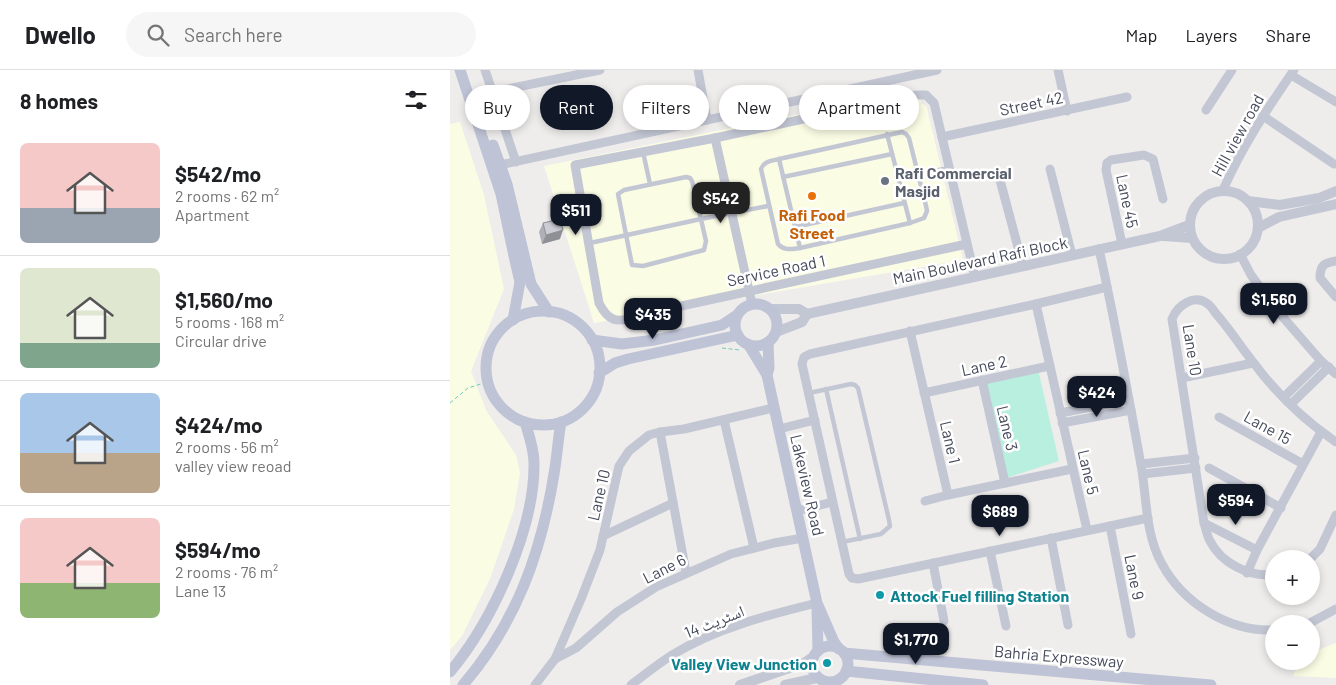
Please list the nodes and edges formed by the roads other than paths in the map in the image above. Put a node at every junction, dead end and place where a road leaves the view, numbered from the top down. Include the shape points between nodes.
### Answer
1 (460, 70) edge
2 (467, 70) edge
3 (484, 70) edge
4 (600, 70) edge
5 (698, 70) edge
6 (937, 70) edge
7 (1058, 70) edge
8 (1230, 71) edge
9 (1292, 73) edge
10 (490, 85) edge
11 (527, 85) edge
12 (701, 85) edge
13 (1127, 97) dead end
14 (1336, 102) edge
15 (1206, 110) dead end
16 (1067, 111) junction
17 (1262, 116) junction
18 (709, 120) edge
19 (505, 130) edge
20 (662, 130) edge
21 (887, 134) junction
22 (942, 137) junction
23 (715, 138) junction
24 (644, 152) junction
25 (892, 154) junction
26 (779, 159) junction
27 (516, 162) junction
28 (1334, 164) dead end
29 (500, 165) junction
30 (949, 168) junction
31 (1050, 169) dead end
32 (918, 174) junction
33 (783, 177) junction
34 (1000, 180) dead end
35 (650, 184) junction
36 (1223, 190) junction
37 (1336, 191) edge
38 (1163, 199) dead end
39 (1248, 201) junction
40 (904, 203) junction
41 (1336, 204) edge
42 (768, 206) junction
43 (731, 214) junction
44 (701, 219) junction
45 (910, 223) junction
46 (1189, 225) junction
47 (795, 227) junction
48 (1258, 228) junction
49 (626, 235) junction
50 (1160, 236) junction
51 (1192, 238) junction
52 (590, 243) junction
53 (967, 244) junction
54 (1122, 244) junction
55 (800, 248) junction
56 (1098, 250) junction
57 (1240, 254) junction
58 (1072, 255) junction
59 (1336, 261) edge
60 (1023, 266) junction
61 (975, 277) junction
62 (1107, 287) junction
63 (748, 291) junction
64 (1336, 297) edge
65 (752, 304) junction
66 (1036, 304) junction
67 (770, 309) junction
68 (549, 312) junction
69 (807, 314) junction
70 (737, 315) junction
71 (513, 320) junction
72 (910, 331) junction
73 (776, 332) junction
74 (738, 335) junction
75 (592, 340) junction
76 (768, 342) junction
77 (748, 344) junction
78 (1253, 363) junction
79 (1325, 364) junction
80 (1049, 366) junction
81 (599, 373) junction
82 (1336, 374) edge
83 (767, 375) junction
84 (1182, 378) junction
85 (982, 380) junction
86 (826, 390) junction
87 (924, 393) junction
88 (809, 394) junction
89 (1284, 398) junction
90 (1129, 400) junction
91 (1291, 404) junction
92 (773, 408) junction
93 (1131, 410) junction
94 (1060, 413) junction
95 (1219, 417) dead end
96 (724, 420) junction
97 (815, 420) junction
98 (526, 422) junction
99 (561, 422) junction
100 (1062, 423) junction
101 (779, 430) junction
102 (660, 432) junction
103 (1321, 432) junction
104 (1336, 442) edge
105 (1195, 458) junction
106 (1141, 464) junction
107 (1303, 464) junction
108 (1196, 468) junction
109 (1209, 468) dead end
110 (1072, 469) junction
111 (1143, 474) junction
112 (1005, 482) junction
113 (948, 495) junction
114 (925, 501) dead end
115 (673, 502) junction
116 (832, 502) junction
117 (1281, 508) junction
118 (796, 511) junction
119 (1336, 515) edge
120 (1148, 518) junction
121 (1204, 523) junction
122 (1110, 526) junction
123 (1087, 530) junction
124 (603, 536) junction
125 (803, 538) junction
126 (1051, 538) junction
127 (860, 539) junction
128 (840, 542) junction
129 (754, 548) junction
130 (1257, 550) junction
131 (1319, 550) edge
132 (990, 551) junction
133 (933, 563) junction
134 (686, 572) junction
135 (1247, 573) junction
136 (1265, 575) edge
137 (817, 603) junction
138 (1336, 610) edge
139 (1320, 618) edge
140 (944, 621) dead end
141 (1068, 625) dead end
142 (1006, 626) dead end
143 (1265, 629) edge
144 (1131, 634) dead end
145 (841, 651) junction
146 (815, 654) junction
147 (555, 659) junction
148 (450, 672) edge
149 (845, 677) edge
150 (821, 681) edge
151 (463, 685) edge
152 (535, 685) edge
153 (631, 685) edge
154 (740, 685) edge
155 (785, 685) edge
156 (984, 685) edge
157 (1211, 685) edge

1 - 71 main road via 500,194 520,282
2 - 29 main road
3 - 10 street
4 - 11 street
5 - 12 street
6 - 18 street
7 - 16 street
8 - 15 street
9 - 14 street
9 - 17 street, Hill view road
13 - 16 street, Street 42
16 - 22 street, Street 42
17 - 28 street
17 - 36 street, Hill view road
19 - 27 street
20 - 27 street
21 - 25 lane
21 - 26 lane
21 - 32 lane via 906,134
22 - 23 street via 934,103 926,96 916,95
22 - 30 street
23 - 24 street
23 - 43 street
24 - 35 lane
24 - 52 street via 575,165
25 - 33 lane
25 - 40 lane
26 - 33 lane
26 - 42 lane via 766,162 762,170
27 - 29 street
29 - 68 main road via 531,284
30 - 32 lane
30 - 53 street
31 - 58 street
32 - 45 lane via 926,211 924,218
33 - 47 lane
34 - 60 street
35 - 44 lane via 690,178
35 - 49 lane via 618,194
36 - 39 street via 1237,193
36 - 46 street via 1206,195 1197,203
37 - 39 street via 1280,206
38 - 54 street, Lane 45 via 1153,159 1149,156 1144,154 1107,163
39 - 48 street via 1254,209
40 - 45 lane
40 - 47 lane
41 - 48 street via 1279,217
42 - 43 lane
42 - 55 lane via 778,244 785,250
43 - 44 lane
43 - 63 street
44 - 49 lane
44 - 49 lane via 706,241 704,250 643,266 632,265
45 - 55 lane
46 - 50 street
46 - 51 street
47 - 55 lane
48 - 57 street via 1254,242
49 - 52 lane
50 - 51 street
50 - 54 street, Main Boulevard Rafi Block
51 - 57 street via 1209,256 1228,258
52 - 63 street, Service Road 1 via 599,304 613,320 625,321
53 - 61 street
53 - 63 street, Service Road 1
54 - 56 street, Main Boulevard Rafi Block
56 - 58 street, Main Boulevard Rafi Block
56 - 62 street
57 - 79 street via 1281,316
58 - 60 street, Main Boulevard Rafi Block
59 - 64 street via 1326,263 1320,269 1320,278
60 - 61 street, Main Boulevard Rafi Block
61 - 69 street, Main Boulevard Rafi Block
62 - 66 street
62 - 90 street
63 - 65 street
65 - 67 main road
65 - 70 main road
66 - 72 street
66 - 80 street, Lane 5
67 - 69 street via 799,309
67 - 73 main road via 776,318
68 - 71 main road via 530,313
68 - 75 main road via 574,321
69 - 73 street via 802,322
70 - 74 main road
70 - 75 main road via 722,324 655,340 622,344
71 - 98 main road via 497,334 488,353 487,382 501,407
72 - 87 street, Lane 1
72 - 88 street via 804,357 802,364
73 - 76 main road
74 - 77 main road
74 - 81 main road via 628,359
75 - 81 main road via 598,356
76 - 77 main road via 757,346
76 - 83 main road
77 - 83 main road
78 - 84 street
78 - 84 street, Lane 10 via 1208,304 1200,300 1191,301 1182,305 1172,320
78 - 89 street, Lane 10
79 - 82 street
79 - 89 street
79 - 91 street
80 - 85 street, Lane 2
80 - 94 street, Lane 5
81 - 99 main road via 587,403
83 - 92 main road, Lakeview Road
84 - 105 street, Lane 10
85 - 87 street, Lane 2
85 - 112 street, Lane 3
86 - 88 lane
86 - 127 lane
86 - 127 lane via 851,384 858,388 887,511 890,526 887,531
87 - 113 street, Lane 1
88 - 97 street
89 - 91 street, Lane 10
90 - 93 street
90 - 94 street
91 - 103 street, Lane 10
92 - 96 street, Lane 10
92 - 101 main road, Lakeview Road
93 - 100 street
93 - 106 street
94 - 100 street, Lane 5
95 - 107 street, Lane 15
96 - 102 street, Lane 10
96 - 129 street
97 - 101 street
97 - 116 street
98 - 99 main road
98 - 148 main road via 534,463 524,527 513,562 494,603
99 - 151 main road via 554,474 528,578 503,630
100 - 110 street, Lane 5
101 - 118 main road, Lakeview Road
102 - 115 street
102 - 124 street, Lane 10 via 649,435 629,451 619,466
103 - 104 street, Lane 10
103 - 107 street
105 - 106 street
105 - 108 street, Lane 10
106 - 111 street
107 - 117 street
108 - 111 street
108 - 121 street, Lane 10
109 - 117 street
110 - 112 street
110 - 123 street, Lane 5
111 - 120 street
112 - 113 street
113 - 114 street
115 - 124 street
115 - 134 street
116 - 118 street
116 - 128 street
117 - 130 street
118 - 125 main road, Lakeview Road
119 - 131 street
120 - 122 street
120 - 143 street via 1162,564 1189,598 1210,614 1240,626
121 - 130 street
121 - 135 street, Lane 10 via 1211,543 1228,562
122 - 123 street
122 - 144 street, Lane 9
123 - 126 street
124 - 147 street, Lane 10
125 - 129 street, Lane 6
125 - 137 main road, Lakeview Road
126 - 132 street
126 - 141 street
127 - 128 lane
128 - 133 street via 852,578
129 - 134 street, Lane 6
130 - 135 street
132 - 133 street
132 - 142 street
133 - 140 street
134 - 147 street, Lane 6 via 617,612 576,648
135 - 136 street, Lane 10
137 - 145 main road
137 - 146 main road
137 - 153 street, اسٹریٹ 14 via 716,632 672,655
138 - 139 street
145 - 146 main road via 828,646
145 - 149 main road via 848,661
145 - 157 main road, Bahria Expressway
146 - 150 main road via 813,672
146 - 154 street via 804,663
147 - 152 street, Lane 10
149 - 150 main road
149 - 156 main road
150 - 155 street

